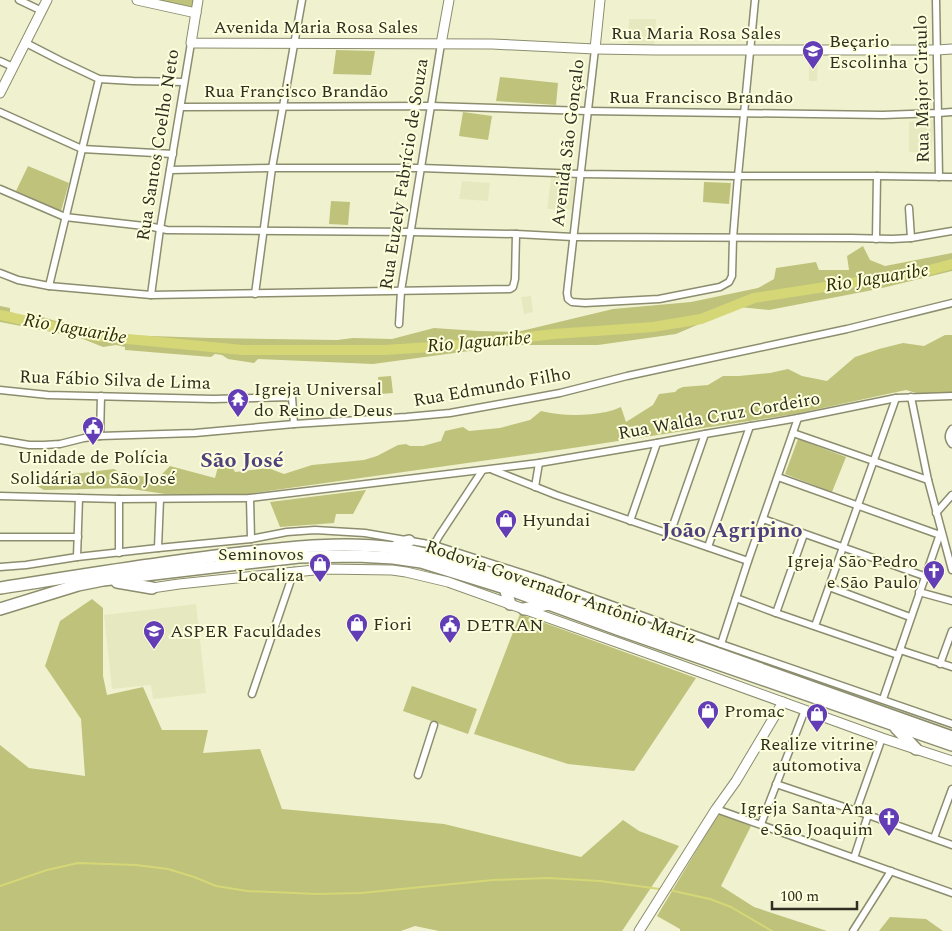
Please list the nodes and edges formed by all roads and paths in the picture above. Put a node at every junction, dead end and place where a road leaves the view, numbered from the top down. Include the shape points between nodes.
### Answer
1 (19, 0) edge
2 (47, 0) edge
3 (137, 0) edge
4 (198, 0) edge
5 (302, 0) edge
6 (449, 0) edge
7 (600, 0) edge
8 (755, 0) edge
9 (936, 0) edge
10 (42, 11) junction
11 (196, 12) junction
12 (26, 43) junction
13 (190, 43) junction
14 (294, 43) junction
15 (441, 44) junction
16 (595, 49) junction
17 (750, 49) junction
18 (952, 49) edge
19 (937, 50) junction
20 (0, 61) edge
21 (13, 67) junction
22 (99, 78) junction
23 (184, 82) junction
24 (0, 93) edge
25 (284, 106) junction
26 (431, 106) junction
27 (181, 107) junction
28 (587, 111) junction
29 (0, 112) edge
30 (744, 112) junction
31 (952, 112) edge
32 (938, 114) junction
33 (82, 148) junction
34 (173, 154) junction
35 (272, 168) junction
36 (421, 168) junction
37 (170, 170) junction
38 (581, 174) junction
39 (738, 176) junction
40 (877, 176) junction
41 (939, 177) junction
42 (952, 177) edge
43 (0, 189) edge
44 (910, 208) dead end
45 (65, 217) junction
46 (160, 229) junction
47 (264, 231) junction
48 (952, 231) edge
49 (411, 232) junction
50 (516, 234) junction
51 (573, 237) junction
52 (733, 238) junction
53 (911, 238) junction
54 (876, 239) junction
55 (0, 274) edge
56 (49, 286) junction
57 (401, 291) junction
58 (255, 294) junction
59 (151, 295) junction
60 (952, 303) edge
61 (400, 324) dead end
62 (0, 390) edge
63 (102, 396) junction
64 (952, 396) edge
65 (911, 397) junction
66 (896, 398) junction
67 (798, 418) junction
68 (294, 424) junction
69 (750, 426) junction
70 (952, 429) edge
71 (793, 433) junction
72 (705, 434) junction
73 (100, 436) junction
74 (0, 440) edge
75 (657, 443) junction
76 (952, 444) edge
77 (874, 461) junction
78 (539, 464) junction
79 (492, 470) junction
80 (482, 471) junction
81 (778, 476) junction
82 (928, 480) junction
83 (535, 487) junction
84 (952, 495) edge
85 (0, 496) edge
86 (80, 498) junction
87 (160, 498) junction
88 (250, 498) junction
89 (119, 500) junction
90 (858, 506) junction
91 (936, 513) junction
92 (763, 519) junction
93 (630, 520) junction
94 (940, 533) junction
95 (670, 534) junction
96 (804, 534) junction
97 (0, 537) edge
98 (78, 538) junction
99 (251, 539) junction
100 (409, 541) junction
101 (434, 545) junction
102 (708, 547) junction
103 (158, 548) junction
104 (394, 548) junction
105 (843, 548) junction
106 (118, 553) junction
107 (77, 557) junction
108 (442, 559) junction
109 (748, 561) junction
110 (951, 561) edge
111 (0, 567) edge
112 (952, 570) edge
113 (294, 572) junction
114 (924, 576) junction
115 (78, 585) junction
116 (829, 587) junction
117 (0, 588) edge
118 (152, 588) joint
119 (505, 588) junction
120 (919, 592) junction
121 (736, 598) junction
122 (952, 601) edge
123 (510, 604) junction
124 (549, 604) junction
125 (0, 609) edge
126 (524, 609) junction
127 (776, 613) junction
128 (910, 617) junction
129 (815, 626) junction
130 (952, 631) edge
131 (721, 644) junction
132 (899, 653) junction
133 (940, 664) junction
134 (952, 667) edge
135 (252, 694) dead end
136 (883, 699) junction
137 (782, 702) junction
138 (804, 710) junction
139 (952, 724) edge
140 (434, 725) dead end
141 (893, 725) junction
142 (952, 737) edge
143 (882, 738) junction
144 (952, 745) edge
145 (916, 749) junction
146 (952, 761) edge
147 (418, 775) dead end
148 (776, 784) junction
149 (952, 789) edge
150 (716, 809) junction
151 (856, 811) junction
152 (868, 815) junction
153 (761, 824) junction
154 (934, 838) junction
155 (952, 845) edge
156 (854, 858) junction
157 (891, 871) junction
158 (952, 893) edge
159 (638, 931) edge
160 (854, 931) edge

1 - 10 street
2 - 10 street
3 - 11 street
4 - 11 street, Rua Santos Coelho Neto
5 - 14 street
6 - 15 street, Rua Euzely Fabrício de Souza
7 - 16 street, Avenida São Gonçalo
8 - 17 street
9 - 19 street, Rua Major Ciraulo
10 - 12 street
11 - 13 street, Rua Santos Coelho Neto
12 - 21 street
12 - 22 street
13 - 14 street, Avenida Maria Rosa Sales
13 - 23 street, Rua Santos Coelho Neto
14 - 15 street, Avenida Maria Rosa Sales
14 - 25 street
15 - 16 street, Rua Maria Rosa Sales
15 - 26 street, Rua Euzely Fabrício de Souza
16 - 17 street, Rua Maria Rosa Sales
16 - 28 street, Avenida São Gonçalo
17 - 19 street, Rua Maria Rosa Sales
17 - 30 street
18 - 19 street, Rua Maria Rosa Sales
19 - 32 street, Rua Major Ciraulo
20 - 21 street
21 - 24 street
22 - 23 street
22 - 33 street
23 - 27 street, Rua Santos Coelho Neto
25 - 26 street, Rua Francisco Brandão
25 - 27 street, Rua Francisco Brandão
25 - 35 street
26 - 28 street, Rua Francisco Brandão
26 - 36 street, Rua Euzely Fabrício de Souza
27 - 34 street, Rua Santos Coelho Neto
28 - 30 street, Rua Francisco Brandão
28 - 38 street, Avenida São Gonçalo
29 - 33 street
30 - 32 street, Rua Francisco Brandão
30 - 39 street
31 - 32 street, Rua Francisco Brandão
32 - 41 street, Rua Major Ciraulo
33 - 34 street
33 - 45 street
34 - 37 street, Rua Santos Coelho Neto
35 - 36 street
35 - 37 street
35 - 47 street
36 - 38 street
36 - 49 street, Rua Euzely Fabrício de Souza
37 - 46 street, Rua Santos Coelho Neto
38 - 39 street
38 - 51 street, Avenida São Gonçalo
39 - 40 street
39 - 52 street
40 - 41 street
40 - 54 street
41 - 42 street
43 - 45 street
44 - 53 street
45 - 46 street
45 - 56 street
46 - 47 street
46 - 59 street, Rua Santos Coelho Neto
47 - 49 street
47 - 58 street
48 - 53 street
49 - 50 street
49 - 57 street, Rua Euzely Fabrício de Souza
50 - 51 street
50 - 57 street via 514,285 510,289
51 - 52 street
51 - 52 street, Avenida São Gonçalo via 568,299 575,302 660,299 724,285 731,279
52 - 54 street
53 - 54 street
55 - 56 street
56 - 59 street
57 - 58 street
57 - 61 street, Rua Euzely Fabrício de Souza
58 - 59 street
60 - 68 street, Rua Edmundo Filho via 560,393 450,413
62 - 63 street, Rua Fábio Silva de Lima
63 - 68 street, Rua Fábio Silva de Lima via 292,397
63 - 73 street
64 - 65 street, Rua Walda Cruz Cordeiro
65 - 66 street, Rua Walda Cruz Cordeiro
65 - 82 street
66 - 67 street, Rua Walda Cruz Cordeiro
66 - 77 street
67 - 69 street, Rua Walda Cruz Cordeiro
67 - 71 street
68 - 73 street, Rua Edmundo Filho via 194,433
69 - 72 street, Rua Walda Cruz Cordeiro
69 - 102 street
70 - 76 street via 948,436
71 - 77 street
71 - 81 street
72 - 75 street, Rua Walda Cruz Cordeiro
72 - 95 street
73 - 74 street, Rua Edmundo Filho via 44,445
75 - 78 street, Rua Walda Cruz Cordeiro
75 - 93 street
77 - 82 street
77 - 90 street
78 - 79 street, Rua Walda Cruz Cordeiro
78 - 83 street
79 - 80 street, Rua Walda Cruz Cordeiro
79 - 83 street
80 - 88 street, Rua Walda Cruz Cordeiro
80 - 101 street
81 - 90 street
81 - 92 street
82 - 91 street
83 - 93 street
84 - 91 street
85 - 86 street, Rua Walda Cruz Cordeiro
86 - 89 street, Rua Walda Cruz Cordeiro
86 - 98 street
87 - 88 street, Rua Walda Cruz Cordeiro
87 - 89 street, Rua Walda Cruz Cordeiro
87 - 103 street
88 - 99 street
89 - 106 street
90 - 94 street
90 - 105 street
91 - 94 street
92 - 96 street
92 - 109 street
93 - 95 street
94 - 110 street
94 - 114 street
95 - 102 street
96 - 105 street
96 - 127 street
97 - 98 street
98 - 107 street
99 - 100 street via 315,530 365,533
99 - 103 street
100 - 101 street
100 - 104 highway
101 - 108 highway
101 - 131 street
102 - 109 street
103 - 106 street
104 - 108 highway, Rodovia Governador Antônio Mariz
104 - 117 highway, Rodovia Governador Antônio Mariz via 299,546
105 - 114 street
105 - 116 street
106 - 107 street
107 - 111 street
108 - 142 highway, Rodovia Governador Antônio Mariz via 496,575
109 - 121 street
110 - 112 street
113 - 118 street
113 - 123 street via 397,570 448,582
113 - 135 street
114 - 120 street
115 - 118 highway via 123,582
115 - 119 highway, Rodovia Governador Antônio Mariz via 299,557 357,556 420,562
115 - 125 highway, Rodovia Governador Antônio Mariz
116 - 128 street
116 - 129 street
119 - 123 highway
119 - 124 highway, Rodovia Governador Antônio Mariz
120 - 122 street
120 - 128 street
121 - 127 street
121 - 131 street
123 - 126 street
124 - 126 highway
124 - 141 highway, Rodovia Governador Antônio Mariz
126 - 137 street
127 - 129 street
128 - 132 street
129 - 132 street
130 - 133 street
131 - 136 street
132 - 133 street
132 - 136 street
133 - 134 street
136 - 139 street
137 - 138 street
137 - 150 street
138 - 143 street
138 - 148 street
140 - 147 street
141 - 144 highway, Rodovia Governador Antônio Mariz
141 - 145 highway
143 - 145 street
143 - 151 street
145 - 146 street
148 - 151 street
148 - 153 street
149 - 154 street
150 - 153 street
150 - 159 street
151 - 152 street
152 - 154 street
152 - 156 street
153 - 156 street
154 - 155 street
156 - 157 street
157 - 158 street
157 - 160 street

